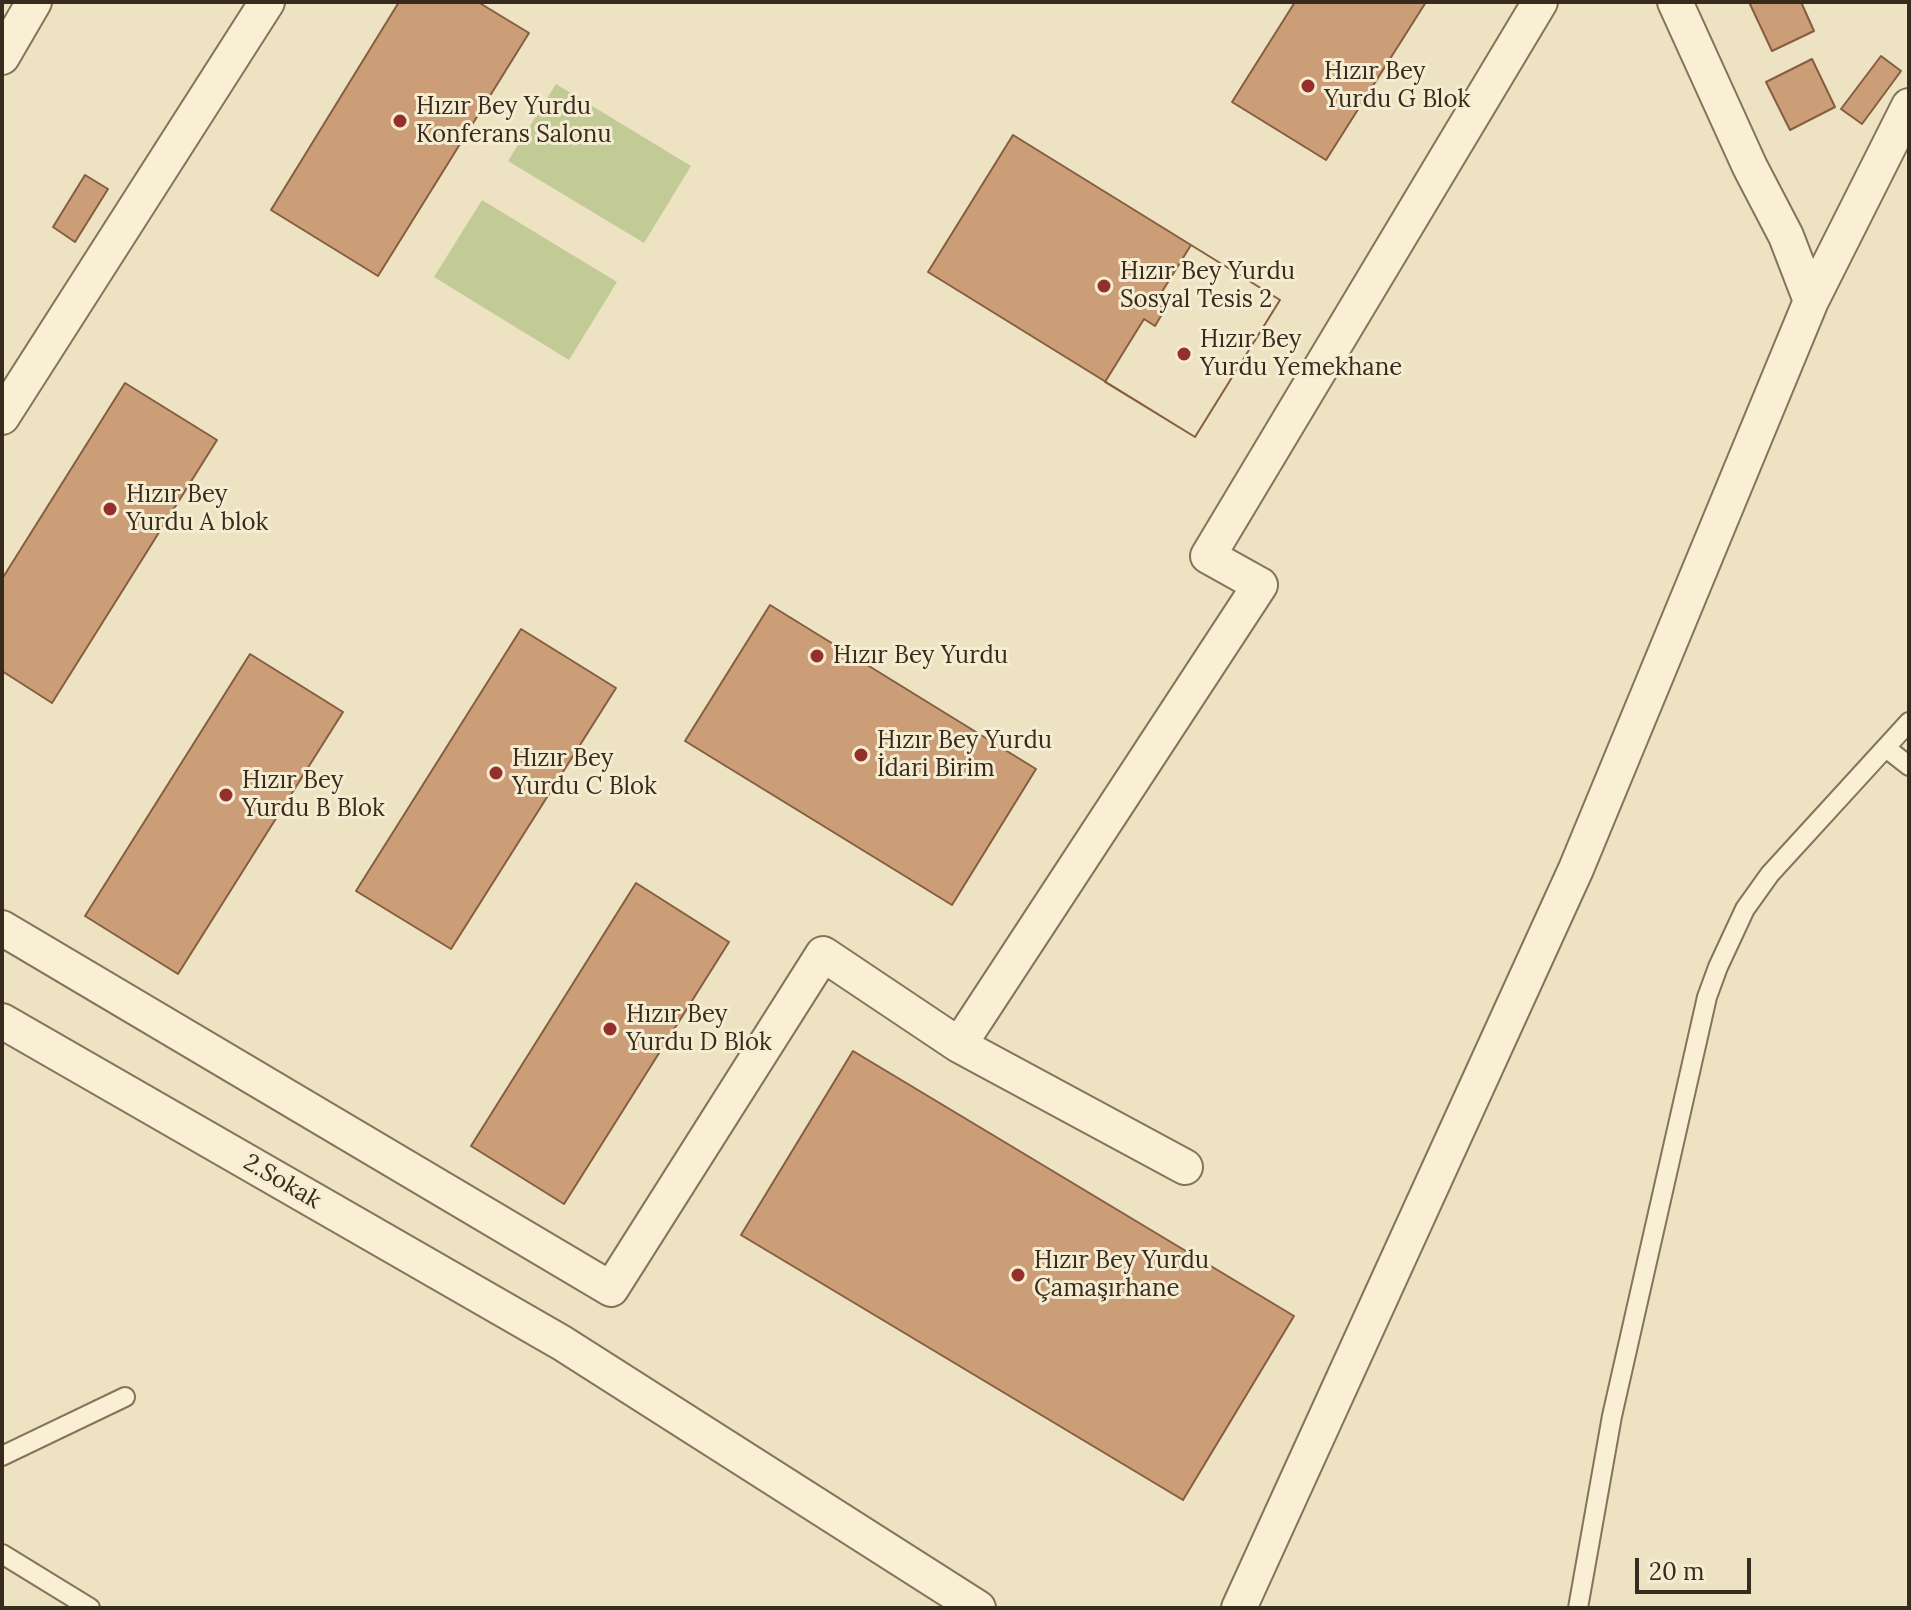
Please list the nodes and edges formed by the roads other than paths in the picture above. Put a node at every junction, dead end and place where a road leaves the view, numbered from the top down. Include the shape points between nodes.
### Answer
1 (34, 2) edge
2 (267, 2) edge
3 (1540, 2) edge
4 (1675, 2) edge
5 (2, 57) edge
6 (1909, 106) edge
7 (1811, 301) junction
8 (2, 417) edge
9 (1909, 722) edge
10 (1886, 748) junction
11 (1909, 766) edge
12 (2, 928) edge
13 (2, 1021) edge
14 (959, 1045) junction
15 (1185, 1167) dead end
16 (125, 1397) dead end
17 (2, 1456) edge
18 (2, 1554) edge
19 (90, 1608) edge
20 (978, 1608) edge
21 (1239, 1608) edge
22 (1578, 1608) edge

1 - 5 street
2 - 8 street
3 - 14 street via 1208,556 1260,585
4 - 7 street via 1786,236
6 - 7 street
7 - 21 street via 1576,869
9 - 10 lane
10 - 11 lane
10 - 22 lane via 1770,874 1745,909 1707,997 1612,1416
12 - 14 street via 611,1289 823,954
13 - 20 street, 2.Sokak via 562,1343
14 - 15 street
16 - 17 lane
18 - 19 lane

